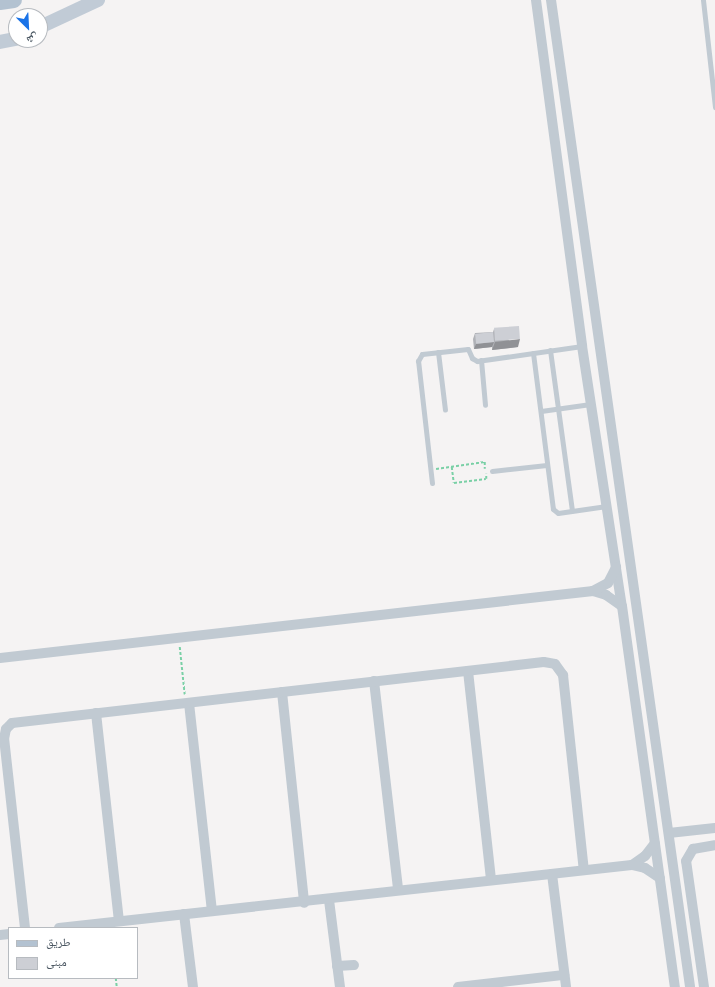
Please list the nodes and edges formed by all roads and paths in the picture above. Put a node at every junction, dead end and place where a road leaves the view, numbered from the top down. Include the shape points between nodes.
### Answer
1 (14, 0) edge
2 (98, 0) edge
3 (536, 0) edge
4 (551, 0) edge
5 (703, 0) edge
6 (0, 2) edge
7 (48, 23) edge
8 (715, 107) edge
9 (582, 346) junction
10 (550, 350) junction
11 (438, 352) junction
12 (533, 353) junction
13 (481, 360) junction
14 (591, 404) junction
15 (485, 405) dead end
16 (559, 409) junction
17 (444, 410) dead end
18 (541, 411) junction
19 (547, 465) junction
20 (452, 467) junction
21 (430, 470) junction
22 (492, 471) dead end
23 (432, 483) dead end
24 (606, 506) junction
25 (572, 511) junction
26 (616, 567) junction
27 (593, 591) junction
28 (622, 606) junction
29 (180, 638) junction
30 (0, 658) edge
31 (468, 671) junction
32 (374, 681) junction
33 (282, 692) junction
34 (187, 703) junction
35 (96, 712) junction
36 (715, 828) edge
37 (669, 833) junction
38 (654, 843) junction
39 (715, 845) edge
40 (632, 865) junction
41 (584, 870) junction
42 (552, 874) junction
43 (660, 878) junction
44 (491, 880) junction
45 (398, 890) junction
46 (329, 900) junction
47 (304, 903) junction
48 (212, 911) junction
49 (184, 914) junction
50 (119, 921) junction
51 (25, 927) edge
52 (68, 927) edge
53 (354, 965) dead end
54 (337, 966) junction
55 (564, 975) junction
56 (193, 987) edge
57 (340, 987) edge
58 (458, 987) edge
59 (566, 987) edge
60 (675, 987) edge
61 (690, 987) edge
62 (704, 987) edge

1 - 6 main road
2 - 7 street
3 - 9 street
4 - 37 street
5 - 8 lane
9 - 10 lane
9 - 14 street
10 - 12 lane
10 - 16 lane
11 - 13 lane via 468,349 473,359
11 - 17 lane
11 - 21 lane via 424,353 418,360
12 - 13 lane
12 - 18 lane
13 - 15 lane
14 - 16 lane
14 - 24 street
16 - 18 lane
16 - 25 lane
18 - 19 lane
19 - 22 lane
19 - 25 lane via 554,510 558,513
20 - 20 path via 454,483 486,479 485,462
20 - 21 path
21 - 23 lane
24 - 25 lane
24 - 26 street
26 - 27 street via 608,583
26 - 28 street
27 - 28 street via 612,598
27 - 29 street
28 - 38 street
29 - 30 street
29 - 34 path
31 - 32 street
31 - 41 street via 548,662 560,668 563,675
31 - 44 street
32 - 33 street
32 - 45 street
33 - 34 street
33 - 47 street
34 - 35 street
34 - 48 street
35 - 50 street
35 - 51 street via 16,722 8,726 4,733
36 - 37 street
37 - 61 street
38 - 40 street via 645,856
38 - 43 street
39 - 62 street via 693,849 686,861
40 - 41 street
40 - 43 street via 645,868
41 - 42 street
42 - 44 street
42 - 55 street
43 - 60 street
44 - 45 street
45 - 46 street
46 - 47 street
46 - 54 street
47 - 48 street
48 - 49 street
49 - 50 street
49 - 56 street
50 - 52 street
53 - 54 street
54 - 57 street
55 - 58 street
55 - 59 street

